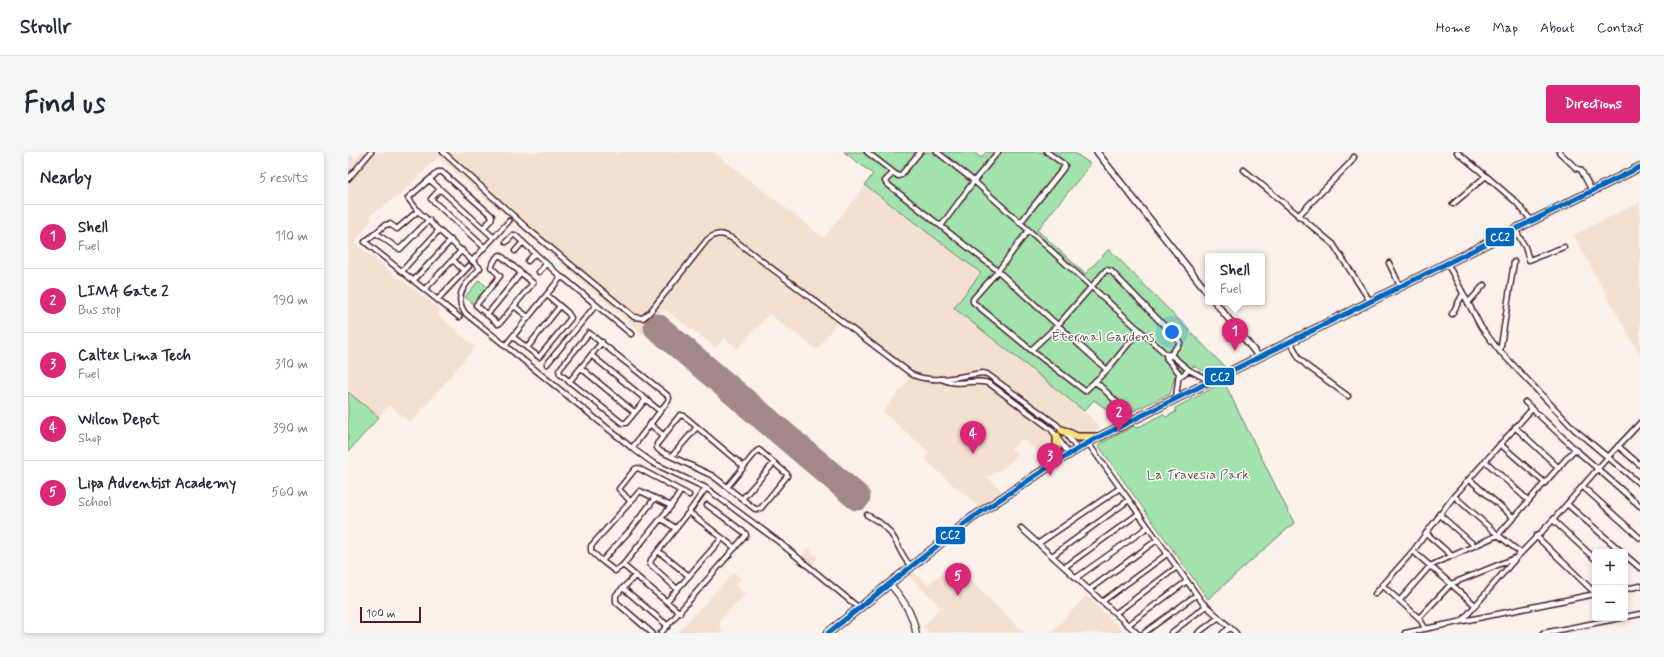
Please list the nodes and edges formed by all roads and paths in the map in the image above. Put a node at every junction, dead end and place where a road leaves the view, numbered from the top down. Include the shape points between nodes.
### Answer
1 (371, 152) edge
2 (443, 152) edge
3 (867, 152) edge
4 (920, 152) edge
5 (937, 152) edge
6 (998, 152) edge
7 (1047, 152) edge
8 (1097, 152) edge
9 (1457, 152) edge
10 (1559, 152) edge
11 (1354, 157) dead end
12 (1640, 167) edge
13 (1244, 170) dead end
14 (893, 173) junction
15 (1486, 176) junction
16 (348, 179) edge
17 (430, 180) junction
18 (974, 181) junction
19 (440, 189) junction
20 (1592, 190) junction
21 (1453, 204) dead end
22 (418, 211) junction
23 (1298, 216) junction
24 (429, 220) junction
25 (509, 221) dead end
26 (1532, 221) junction
27 (1020, 224) junction
28 (941, 226) junction
29 (483, 228) junction
30 (1515, 229) junction
31 (439, 230) junction
32 (1028, 231) junction
33 (376, 233) junction
34 (493, 237) junction
35 (450, 240) junction
36 (506, 242) dead end
37 (523, 242) junction
38 (484, 247) junction
39 (1564, 247) dead end
40 (462, 250) junction
41 (515, 251) dead end
42 (535, 253) junction
43 (453, 260) junction
44 (473, 260) junction
45 (528, 261) dead end
46 (1514, 262) dead end
47 (1389, 263) dead end
48 (1447, 263) junction
49 (546, 264) junction
50 (469, 266) dead end
51 (402, 271) junction
52 (464, 271) junction
53 (998, 271) junction
54 (539, 272) dead end
55 (521, 273) junction
56 (560, 278) junction
57 (414, 280) junction
58 (1484, 285) dead end
59 (1091, 286) junction
60 (1400, 286) junction
61 (425, 289) junction
62 (1205, 289) edge
63 (1463, 294) junction
64 (547, 295) junction
65 (438, 299) junction
66 (1370, 301) junction
67 (1468, 303) junction
68 (596, 305) junction
69 (1217, 305) edge
70 (514, 306) junction
71 (560, 306) junction
72 (1452, 314) dead end
73 (487, 315) junction
74 (459, 317) dead end
75 (528, 317) junction
76 (1058, 325) junction
77 (1139, 331) junction
78 (631, 334) dead end
79 (512, 337) junction
80 (1290, 341) junction
81 (602, 342) junction
82 (505, 346) junction
83 (527, 348) junction
84 (1031, 350) junction
85 (1500, 352) junction
86 (1166, 354) junction
87 (591, 355) junction
88 (1171, 355) junction
89 (1258, 357) junction
90 (1167, 359) junction
91 (547, 364) dead end
92 (581, 368) junction
93 (1107, 370) junction
94 (1189, 370) junction
95 (967, 375) junction
96 (1178, 378) junction
97 (940, 379) junction
98 (1095, 381) junction
99 (1210, 381) junction
100 (569, 382) junction
101 (968, 383) junction
102 (1348, 396) dead end
103 (1176, 397) junction
104 (646, 399) junction
105 (1525, 402) dead end
106 (1532, 409) junction
107 (660, 410) junction
108 (634, 412) junction
109 (1127, 412) dead end
110 (651, 425) junction
111 (1640, 425) edge
112 (697, 427) junction
113 (1515, 427) junction
114 (1062, 430) junction
115 (663, 435) junction
116 (1057, 436) junction
117 (1097, 437) junction
118 (1088, 443) junction
119 (1500, 444) junction
120 (1618, 446) junction
121 (632, 448) junction
122 (1077, 449) junction
123 (1575, 449) junction
124 (1069, 454) junction
125 (672, 456) junction
126 (1608, 457) junction
127 (1485, 461) junction
128 (774, 462) junction
129 (1053, 464) junction
130 (1640, 465) edge
131 (743, 466) junction
132 (1559, 468) junction
133 (1597, 469) junction
134 (1469, 479) junction
135 (1545, 483) junction
136 (1640, 484) edge
137 (728, 486) junction
138 (1582, 486) junction
139 (706, 488) junction
140 (1120, 488) junction
141 (681, 491) junction
142 (689, 495) dead end
143 (1454, 496) junction
144 (655, 498) junction
145 (743, 498) junction
146 (1129, 500) junction
147 (630, 501) junction
148 (1529, 501) junction
149 (1567, 504) junction
150 (707, 505) dead end
151 (671, 506) junction
152 (1640, 506) edge
153 (689, 512) junction
154 (867, 514) dead end
155 (1138, 514) junction
156 (1439, 514) junction
157 (1514, 518) junction
158 (662, 519) junction
159 (1552, 520) junction
160 (1148, 527) junction
161 (675, 528) junction
162 (1021, 528) dead end
163 (1426, 533) junction
164 (1498, 535) junction
165 (1536, 536) junction
166 (722, 538) junction
167 (1640, 538) edge
168 (1157, 540) junction
169 (1039, 543) junction
170 (1474, 545) junction
171 (735, 548) junction
172 (1619, 549) edge
173 (658, 551) junction
174 (1413, 551) junction
175 (1521, 553) junction
176 (1167, 554) junction
177 (1451, 555) junction
178 (1052, 556) junction
179 (1592, 556) edge
180 (1516, 558) junction
181 (1628, 558) edge
182 (602, 561) junction
183 (623, 565) junction
184 (911, 566) junction
185 (1430, 566) junction
186 (1065, 567) junction
187 (1177, 567) junction
188 (1640, 568) edge
189 (635, 576) junction
190 (689, 576) junction
191 (1076, 578) junction
192 (1186, 581) junction
193 (889, 583) junction
194 (1450, 584) junction
195 (1382, 585) junction
196 (1640, 586) edge
197 (624, 588) junction
198 (1628, 588) edge
199 (1090, 589) junction
200 (677, 590) junction
201 (1592, 590) edge
202 (1375, 594) dead end
203 (1592, 594) edge
204 (1196, 595) junction
205 (1400, 600) junction
206 (667, 601) junction
207 (1103, 601) junction
208 (1475, 605) junction
209 (1206, 606) junction
210 (859, 608) junction
211 (680, 613) junction
212 (1116, 613) junction
213 (1640, 614) edge
214 (1628, 616) edge
215 (1218, 618) junction
216 (1419, 618) junction
217 (1462, 621) junction
218 (1605, 621) edge
219 (1128, 625) junction
220 (668, 626) junction
221 (1230, 628) junction
222 (1425, 628) junction
223 (652, 633) edge
224 (661, 633) edge
225 (828, 633) edge
226 (916, 633) edge
227 (1137, 633) edge
228 (1144, 633) edge
229 (1171, 633) edge
230 (1198, 633) edge
231 (1223, 633) edge
232 (1236, 633) edge
233 (1404, 633) edge
234 (1543, 633) edge

1 - 16 street
2 - 97 street via 634,317 642,318 650,312 707,240 714,235 724,234 914,375
3 - 14 street
4 - 14 street via 901,175
5 - 18 street
6 - 18 street
7 - 27 street via 1065,165
8 - 62 street
9 - 15 street
10 - 20 street via 1581,170
11 - 23 street
12 - 20 highway
13 - 23 street
14 - 28 street via 885,181 886,184
15 - 21 street
15 - 26 street via 1516,202
17 - 19 street
17 - 22 street via 408,198
17 - 29 street via 438,172 442,172 492,216
18 - 27 street
18 - 28 street
19 - 29 street
19 - 38 street via 431,199
20 - 26 highway
22 - 24 street
22 - 33 street via 397,229 390,224
23 - 66 street via 1333,244
24 - 31 street
24 - 33 street via 400,249
25 - 34 street
26 - 30 highway
27 - 32 street
28 - 53 street
29 - 34 street
30 - 39 street via 1529,260
30 - 48 highway
31 - 35 street
31 - 51 street
32 - 53 street
32 - 59 street
33 - 51 street via 365,242
34 - 38 street
35 - 40 street
35 - 57 street
36 - 37 street via 513,235
37 - 41 street
37 - 42 street
38 - 44 street
40 - 43 street
40 - 44 street
42 - 45 street
42 - 49 street
43 - 52 street
43 - 61 street
44 - 82 street via 480,268 462,291 459,299 461,307
46 - 85 street
47 - 60 street
48 - 60 highway
48 - 63 street
49 - 54 street
49 - 56 street
50 - 52 street
51 - 57 street
52 - 65 street
53 - 76 street
53 - 84 street via 972,301
55 - 70 street via 533,283
55 - 73 street
55 - 73 street via 500,255 496,258 491,266 500,276 476,305
56 - 64 street
56 - 68 street via 565,279
57 - 61 street
58 - 67 street
59 - 76 street
59 - 77 street
59 - 88 street via 1106,270 1110,271 1179,341
60 - 66 highway
61 - 65 street
63 - 67 street
63 - 72 street
64 - 71 street
64 - 75 street
65 - 74 street
66 - 80 highway
67 - 85 street via 1481,327
68 - 78 street
68 - 91 street
69 - 89 street
70 - 73 street via 500,323
70 - 75 street
71 - 83 street
71 - 83 street via 571,318 539,357
75 - 79 street
76 - 84 street
76 - 93 street
77 - 86 street
77 - 93 street
79 - 82 street
79 - 83 street
80 - 89 highway
80 - 102 street via 1299,358 1307,366
81 - 87 street
81 - 100 street via 588,334 559,370
81 - 107 street via 667,395 669,398
82 - 121 street
84 - 98 street via 1082,390 1085,391
85 - 126 street via 1560,416
86 - 88 street
86 - 90 street
87 - 92 street
87 - 104 street
88 - 90 street
88 - 94 street
89 - 99 highway
90 - 96 street via 1178,371
92 - 100 street
92 - 108 street
93 - 98 street
94 - 96 street
94 - 99 street
95 - 97 street
95 - 101 street
95 - 114 street via 987,374
96 - 103 street
97 - 101 street via 955,384
98 - 109 street
99 - 103 highway
100 - 108 street via 624,424
101 - 116 street via 990,384
103 - 117 highway
104 - 107 street
104 - 108 street
105 - 106 street
106 - 113 street
106 - 123 street
107 - 110 street
110 - 115 street
110 - 121 street
111 - 120 street
112 - 115 street via 680,415
112 - 125 street
112 - 131 street
113 - 119 street
113 - 132 street
114 - 117 highway via 1077,437
114 - 122 street
115 - 125 street via 657,448
116 - 124 street
116 - 129 highway via 1057,453
117 - 118 highway
118 - 122 highway
118 - 140 street
119 - 127 street
119 - 135 street
120 - 126 street
120 - 130 street
121 - 139 street via 653,463
122 - 124 highway
123 - 132 street
123 - 133 street
124 - 129 highway
125 - 137 street
126 - 133 street
126 - 136 street
127 - 134 street
127 - 148 street
128 - 131 street via 759,450
128 - 145 street
128 - 145 street via 788,474 761,508 755,509
129 - 184 highway via 972,518
131 - 137 street
132 - 135 street
133 - 138 street
133 - 152 street
134 - 143 street
134 - 157 street
135 - 148 street
137 - 145 street
138 - 149 street
138 - 167 street
139 - 153 street
139 - 210 street via 779,542
140 - 146 street
140 - 169 street
141 - 142 street
141 - 147 street via 638,468 619,489
141 - 151 street
143 - 156 street
143 - 164 street
144 - 147 street via 640,491
144 - 151 street
144 - 182 street
146 - 155 street
146 - 178 street
147 - 182 street via 592,546 591,551
148 - 157 street
149 - 159 street
149 - 172 street
150 - 171 street via 745,533
151 - 158 street
153 - 161 street
153 - 166 street
154 - 184 street via 880,522 891,534 906,562
155 - 160 street
155 - 186 street
156 - 163 street
156 - 170 street
157 - 164 street
158 - 161 street
158 - 183 street
159 - 165 street
159 - 179 street
160 - 168 street
160 - 191 street
161 - 173 street
162 - 169 street
163 - 174 street
163 - 177 street
164 - 170 street
164 - 175 street
165 - 175 street
165 - 201 street
166 - 171 street
166 - 190 street
168 - 176 street
168 - 199 street
169 - 178 street
170 - 177 street
171 - 211 street
173 - 190 street
173 - 200 street via 650,564
174 - 185 street
174 - 195 street
175 - 180 street
176 - 187 street
176 - 207 street
177 - 185 street
178 - 186 street
180 - 194 street
180 - 208 street
181 - 188 street
182 - 183 street via 615,571
183 - 189 street
184 - 193 highway
185 - 194 street
185 - 205 street
186 - 191 street
187 - 192 street
187 - 212 street
189 - 197 street
189 - 206 street
190 - 200 street
191 - 199 street
192 - 204 street
192 - 219 street
193 - 210 highway
193 - 226 main road via 902,597 912,616
194 - 208 street
194 - 216 street
195 - 202 street
195 - 205 street
196 - 198 street
197 - 220 street
197 - 223 street via 616,595 616,602
199 - 207 street
200 - 206 street
203 - 217 street
204 - 209 street
204 - 228 street
205 - 216 street
206 - 211 street
207 - 212 street
208 - 217 street
209 - 215 street
209 - 229 street
210 - 225 highway
211 - 220 street
212 - 219 street
213 - 214 street
215 - 221 street
215 - 230 street
216 - 222 street
217 - 222 street
218 - 234 street
219 - 227 street
220 - 224 street
221 - 231 street
221 - 232 street
222 - 233 street

